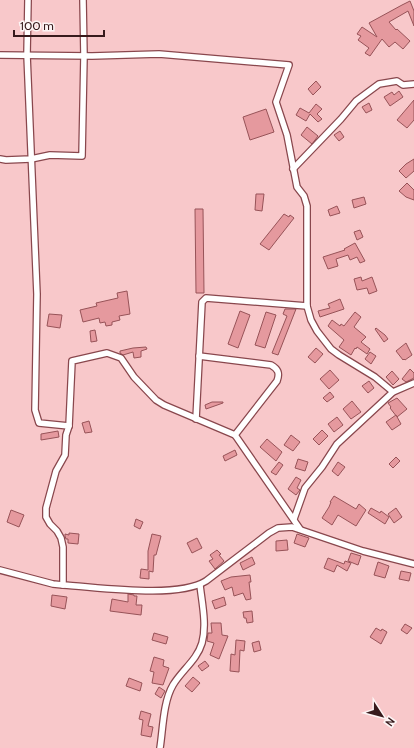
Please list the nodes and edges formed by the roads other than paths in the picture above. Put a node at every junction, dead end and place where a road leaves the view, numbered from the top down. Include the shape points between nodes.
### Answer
1 (28, 0) edge
2 (83, 0) edge
3 (0, 55) edge
4 (27, 55) junction
5 (84, 56) junction
6 (414, 84) edge
7 (0, 159) edge
8 (31, 159) junction
9 (293, 169) junction
10 (307, 306) junction
11 (199, 356) junction
12 (414, 383) edge
13 (393, 392) junction
14 (196, 419) junction
15 (70, 426) junction
16 (235, 434) junction
17 (294, 519) junction
18 (300, 529) junction
19 (414, 564) edge
20 (0, 570) edge
21 (63, 585) junction
22 (200, 585) junction
23 (160, 748) edge

1 - 4 street
2 - 5 street
3 - 4 street
4 - 5 street
4 - 8 street
5 - 8 street via 82,156 50,155
5 - 9 street via 159,54 289,65 276,102 287,135
6 - 9 street via 403,85 397,81 379,84 356,101
7 - 8 street
8 - 15 street via 37,294 35,410 39,423
9 - 10 street via 296,187 304,196 307,206
10 - 11 street via 206,298 202,302
10 - 13 street via 317,331 332,349
11 - 14 street
11 - 16 street via 271,365 279,373 277,382
12 - 13 street
13 - 17 street via 338,444 305,488
14 - 15 street via 156,400 134,377 122,358 107,353 72,361
14 - 16 street
15 - 21 street via 66,435 65,455 56,471 46,508 46,516 61,538 63,547
16 - 17 street
17 - 18 street
18 - 19 street via 363,551
18 - 22 street via 285,526 269,533
20 - 21 street
21 - 22 street via 156,591
22 - 23 street via 204,631 202,642 199,652 173,685 163,717

